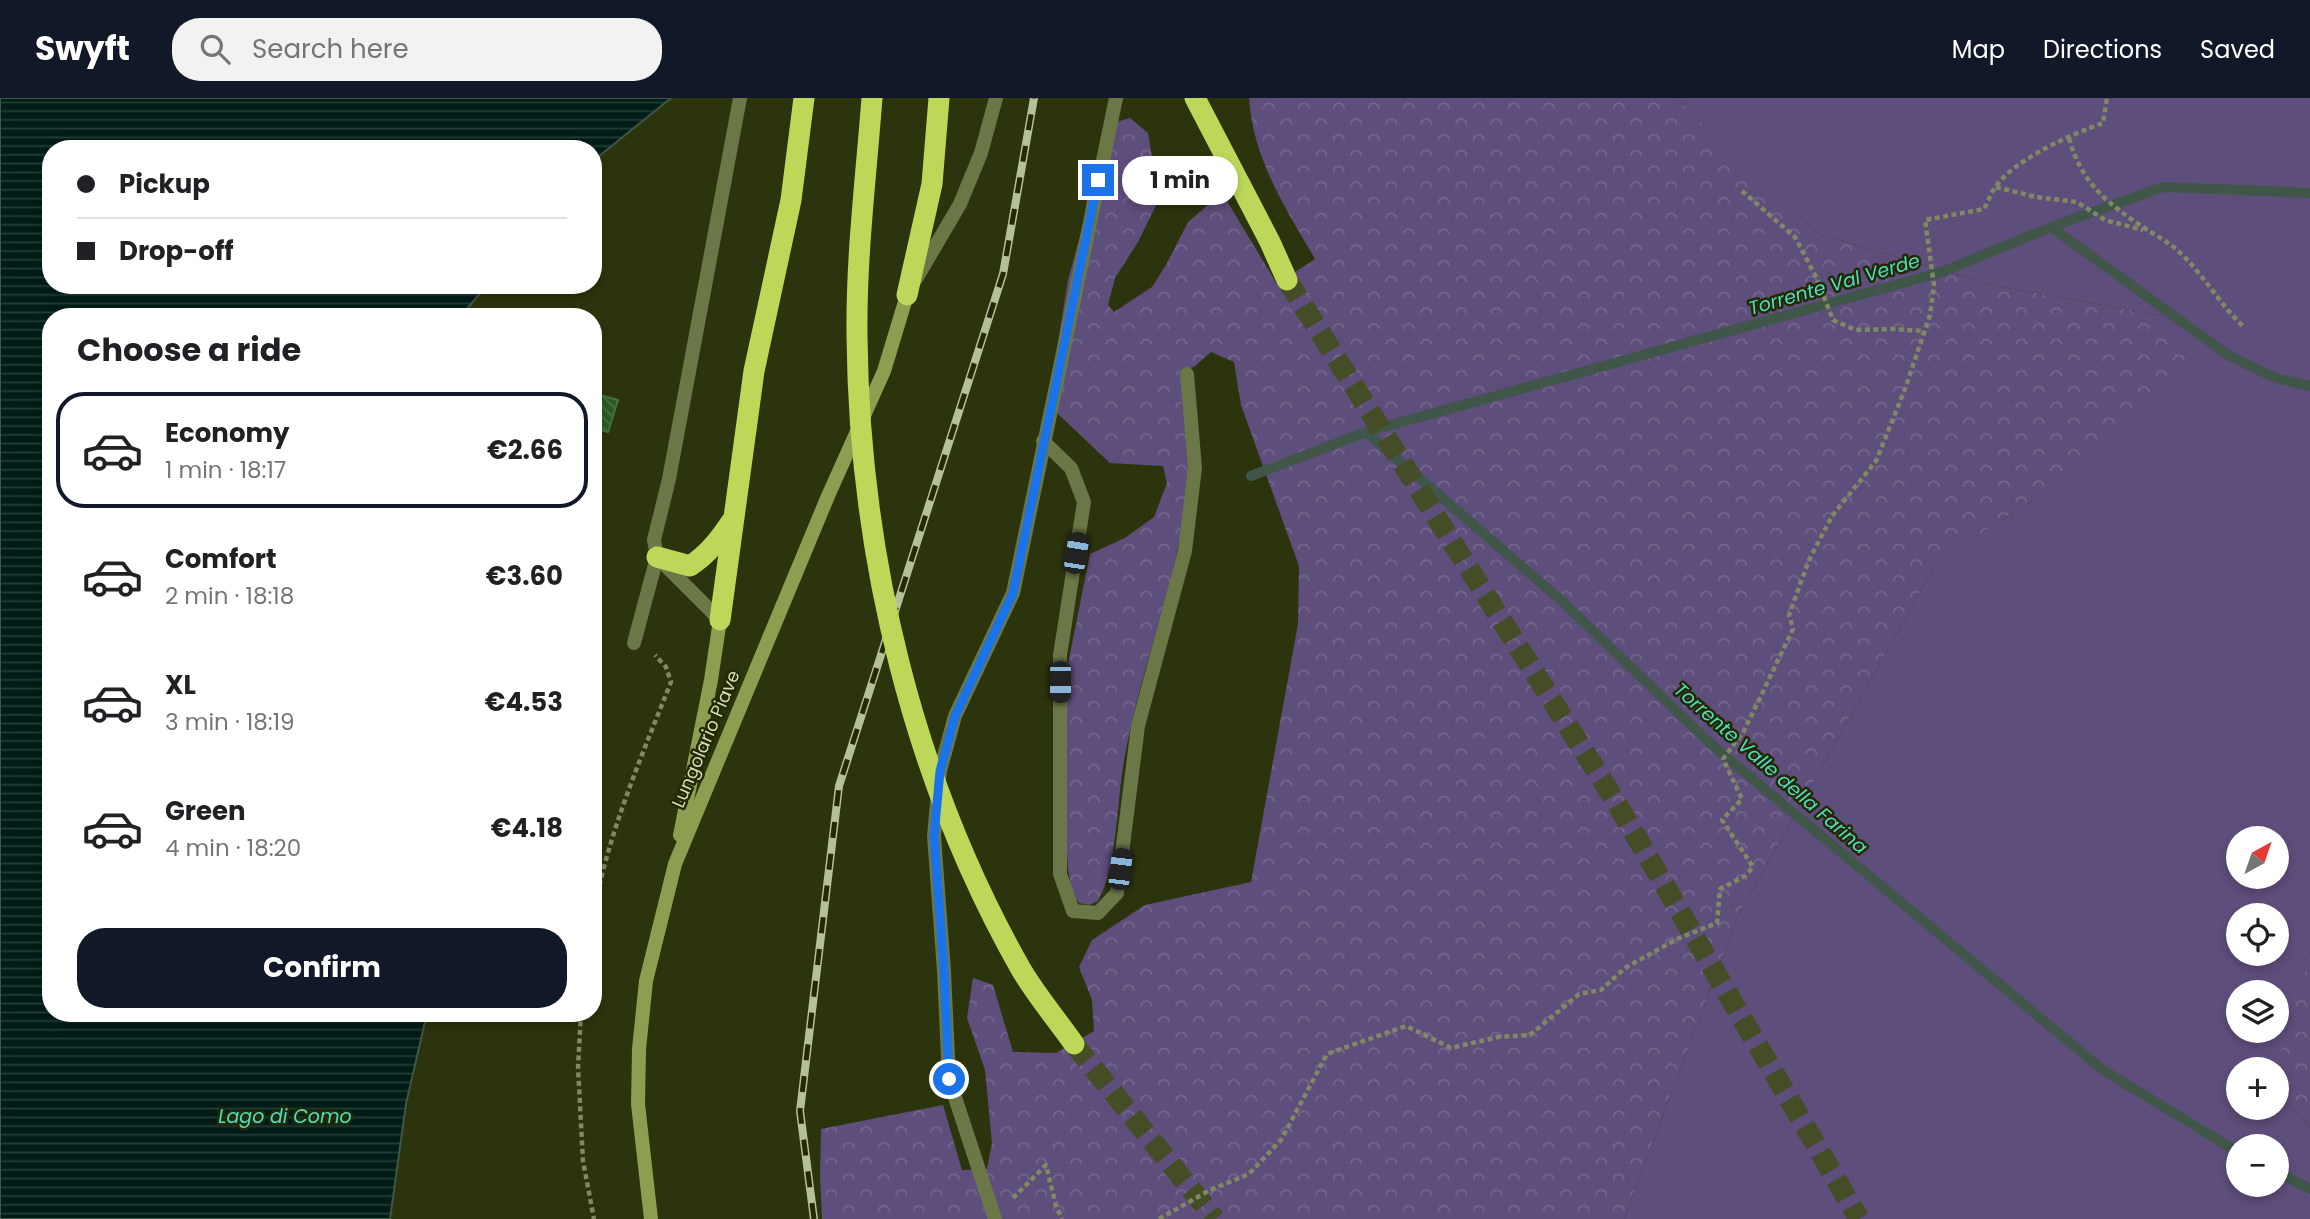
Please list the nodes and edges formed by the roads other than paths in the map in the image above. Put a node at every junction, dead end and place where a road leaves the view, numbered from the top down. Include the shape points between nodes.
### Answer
1 (740, 98) edge
2 (804, 98) edge
3 (872, 98) edge
4 (939, 98) edge
5 (996, 98) edge
6 (1116, 98) edge
7 (1195, 98) edge
8 (1287, 280) tunnel mouth
9 (907, 295) junction
10 (1187, 374) dead end
11 (1043, 441) junction
12 (734, 517) junction
13 (657, 557) junction
14 (720, 620) junction
15 (635, 643) dead end
16 (675, 864) junction
17 (1074, 1044) tunnel mouth
18 (995, 1218) edge
19 (652, 1219) edge

1 - 13 street via 654,540
2 - 12 highway via 791,201 754,371
3 - 17 highway, bridge via 857,335 863,457 883,586 901,666 952,826 1023,973
4 - 9 highway via 932,184
5 - 9 street via 960,204
6 - 11 street
7 - 8 highway
9 - 16 main road, Lungolario Piave via 884,371
10 - 11 street via 1195,468 1185,551 1138,726 1117,893 1098,913 1073,911 1060,874 1060,655 1084,502 1071,468
11 - 18 street via 1013,593 955,716 940,771 934,836 949,1079
12 - 13 highway via 714,546 690,566
12 - 14 highway
13 - 14 street
13 - 15 street
14 - 16 main road
16 - 19 main road, Lungolario Piave via 646,981 639,1049 638,1104

